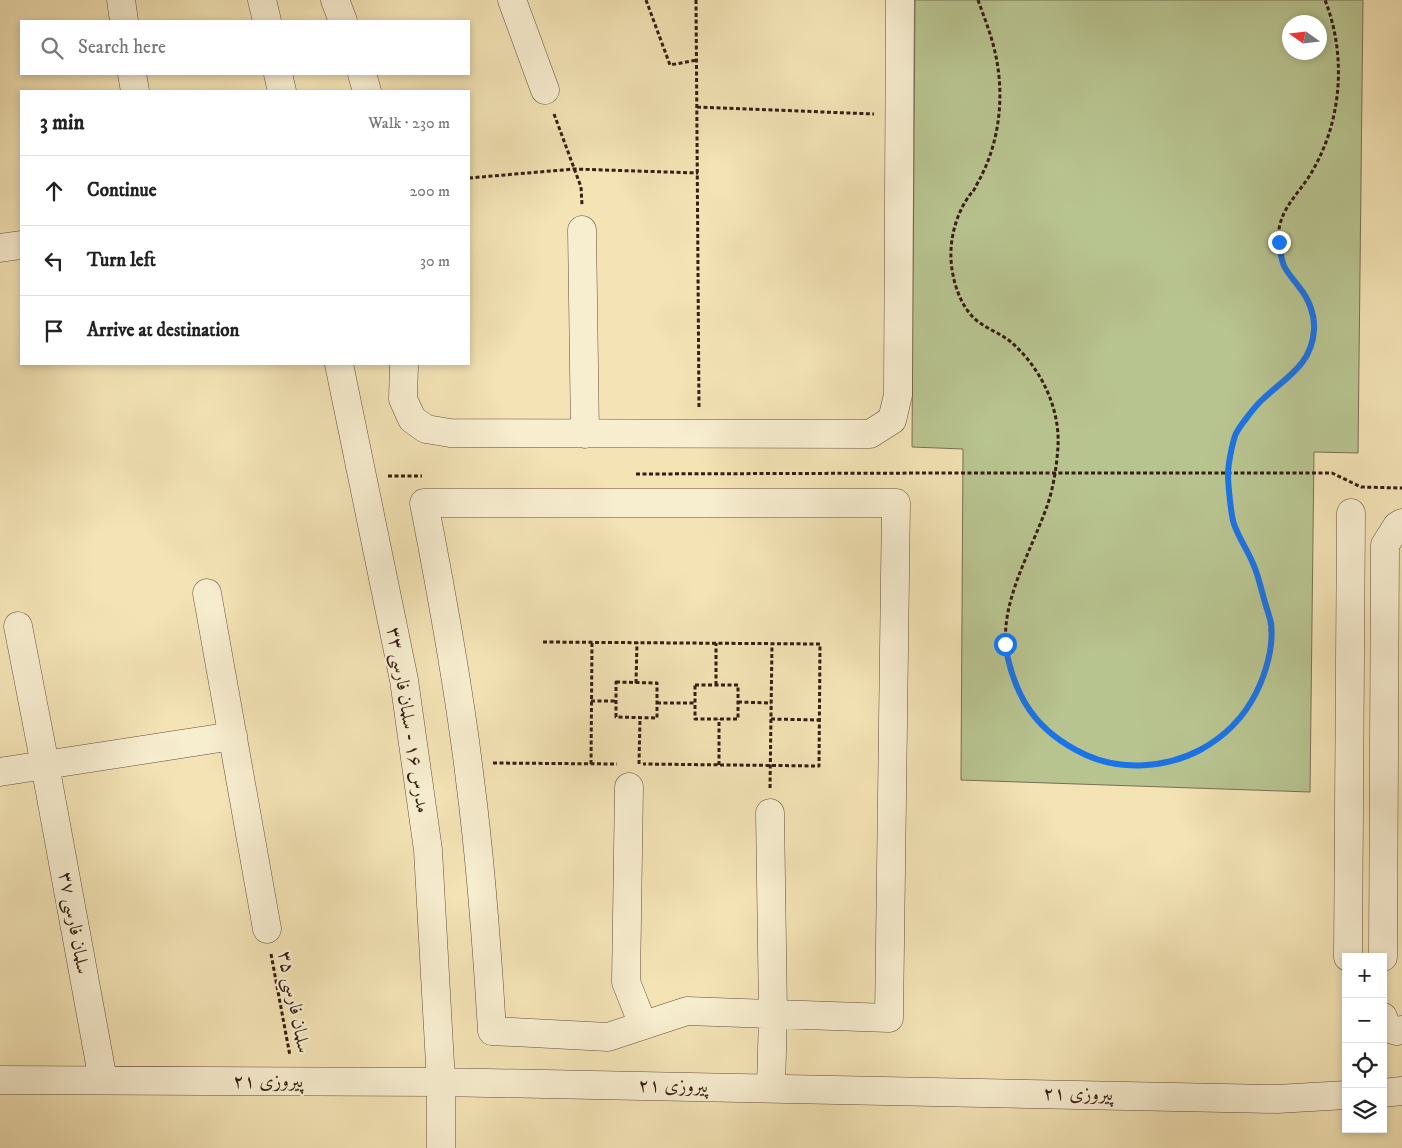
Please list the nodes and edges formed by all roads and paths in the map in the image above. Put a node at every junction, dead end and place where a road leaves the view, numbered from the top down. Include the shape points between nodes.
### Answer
1 (120, 0) edge
2 (262, 0) edge
3 (335, 0) edge
4 (512, 0) edge
5 (646, 0) edge
6 (696, 0) edge
7 (900, 0) edge
8 (978, 0) edge
9 (1325, 0) edge
10 (124, 20) edge
11 (267, 20) edge
12 (343, 20) edge
13 (697, 60) junction
14 (132, 75) edge
15 (278, 75) edge
16 (362, 75) edge
17 (135, 90) edge
18 (282, 90) edge
19 (367, 90) edge
20 (545, 90) joint
21 (697, 107) junction
22 (900, 114) junction
23 (574, 169) junction
24 (698, 173) junction
25 (470, 178) edge
26 (582, 230) joint
27 (20, 245) edge
28 (0, 248) edge
29 (339, 365) edge
30 (404, 365) edge
31 (585, 434) junction
32 (699, 434) junction
33 (1351, 513) dead end
34 (1402, 523) edge
35 (207, 593) dead end
36 (18, 626) dead end
37 (543, 642) dead end
38 (592, 642) junction
39 (636, 642) junction
40 (716, 643) junction
41 (772, 643) junction
42 (636, 682) junction
43 (716, 685) junction
44 (591, 701) junction
45 (616, 702) junction
46 (738, 702) junction
47 (657, 703) junction
48 (695, 703) junction
49 (771, 703) junction
50 (640, 718) junction
51 (719, 719) junction
52 (771, 719) junction
53 (819, 720) junction
54 (233, 736) junction
55 (468, 763) junction
56 (591, 764) junction
57 (45, 765) junction
58 (718, 765) junction
59 (771, 765) junction
60 (629, 770) junction
61 (0, 772) edge
62 (770, 813) joint
63 (267, 929) joint
64 (1348, 953) edge
65 (1383, 953) edge
66 (773, 1014) junction
67 (643, 1025) junction
68 (1387, 1028) edge
69 (1402, 1030) edge
70 (0, 1080) edge
71 (103, 1080) junction
72 (295, 1081) junction
73 (441, 1082) junction
74 (771, 1088) junction
75 (1402, 1092) edge
76 (1387, 1093) edge
77 (1342, 1095) edge
78 (441, 1148) edge

1 - 10 street
2 - 11 street
3 - 12 street
4 - 20 street
5 - 13 path via 670,65
6 - 13 path
7 - 22 street
8 - 9 path via 996,54 1000,79 998,126 986,167 958,216 953,232 951,265 959,296 967,310 977,322 1009,341 1035,368 1052,406 1058,446 1048,505 1022,565 1005,622 1008,665 1026,705 1054,737 1092,758 1134,766 1192,754 1226,732 1252,701 1267,664 1271,624 1254,566 1234,523 1228,473 1235,434 1261,400 1296,371 1311,345 1314,330 1311,307 1284,266 1279,242 1284,212 1318,161 1337,102 1338,55
13 - 21 path
14 - 17 street
15 - 18 street
16 - 19 street
20 - 23 path
21 - 22 path
21 - 24 path
22 - 32 street via 898,395 892,420 870,434
23 - 24 path
23 - 25 path
23 - 26 path via 581,187
24 - 32 path
26 - 31 street
27 - 28 street
29 - 73 street, مدرس ۱۶ - سلمان فارسی ۳۳ via 404,680 422,802 428,850
30 - 31 street via 403,399 412,419 426,429 450,434
31 - 32 street
33 - 64 street
34 - 65 street via 1385,545
35 - 54 street
36 - 57 street, سلمان فارسی ۳۷
37 - 38 path
38 - 39 path
38 - 44 path
39 - 40 path
39 - 42 path
40 - 41 path
40 - 43 path
41 - 49 path
41 - 53 path via 820,644
42 - 45 path via 616,682
42 - 47 path via 657,683
43 - 46 path via 738,685
43 - 48 path via 695,685
44 - 45 path
44 - 56 path
45 - 50 path via 616,718
46 - 49 path
46 - 51 path via 738,719
47 - 48 path
47 - 50 path via 657,718
48 - 51 path via 695,719
49 - 52 path
50 - 60 path
51 - 58 path
52 - 53 path
52 - 59 path
53 - 59 path via 819,766
54 - 57 street
54 - 63 street
55 - 56 path
55 - 66 street via 424,503 896,503 888,1018
55 - 67 street via 480,863 492,1030 608,1037
56 - 60 path
57 - 61 street
57 - 71 street, سلمان فارسی ۳۷
58 - 59 path
58 - 60 path
59 - 62 path
60 - 67 street via 626,982
62 - 66 street
63 - 72 path, سلمان فارسی ۳۵
66 - 67 street via 687,1011
66 - 74 street
68 - 69 street
70 - 71 street, پیروزی ۲۱
71 - 72 street, پیروزی ۲۱
72 - 73 street, پیروزی ۲۱
73 - 74 street, پیروزی ۲۱
73 - 78 street, مدرس ۱۶ - سلمان فارسی ۳۳
74 - 77 street, پیروزی ۲۱ via 1277,1098
75 - 76 street

